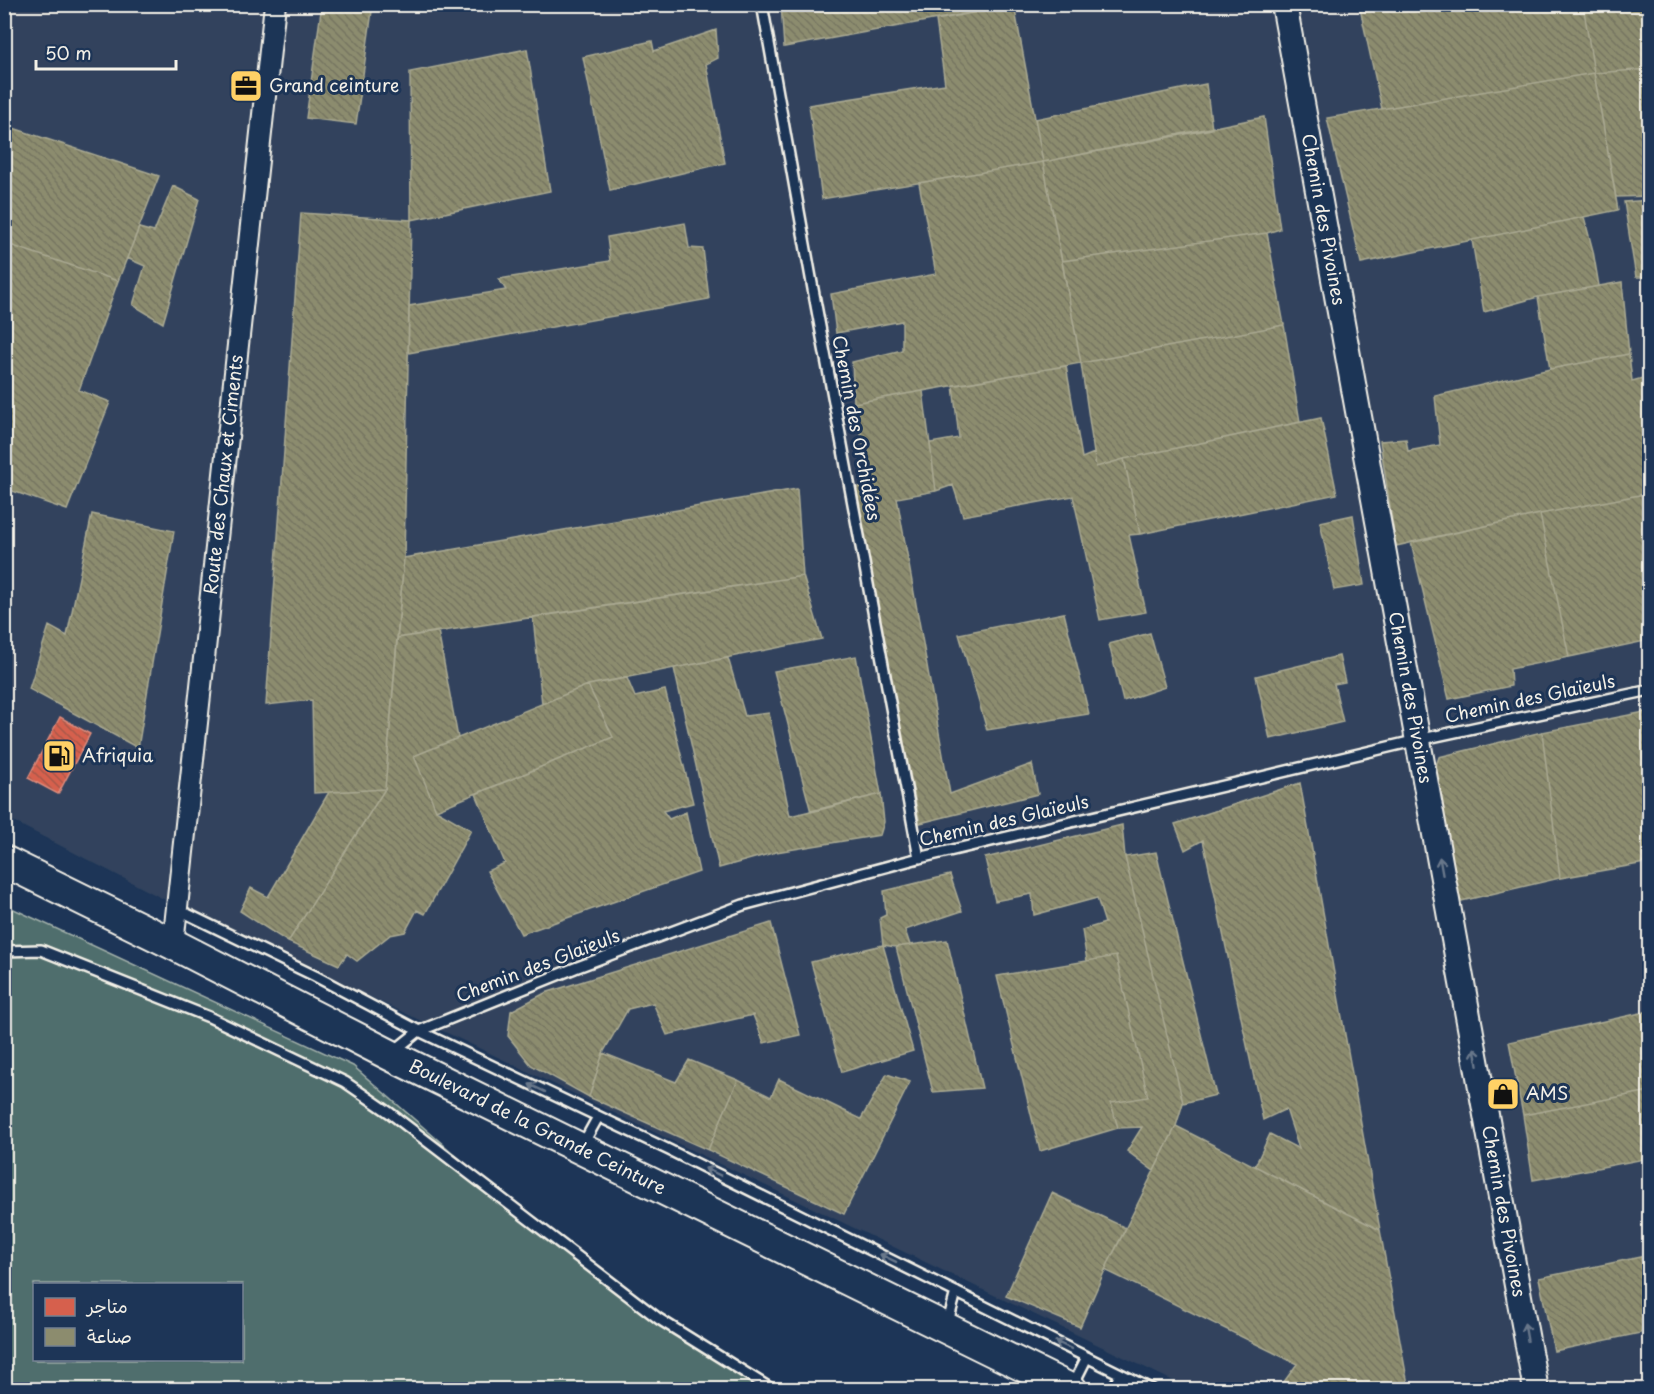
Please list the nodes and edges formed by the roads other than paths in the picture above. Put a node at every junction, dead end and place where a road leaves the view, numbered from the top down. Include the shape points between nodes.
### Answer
1 (274, 4) edge
2 (762, 4) edge
3 (1284, 4) edge
4 (1650, 690) edge
5 (1418, 740) junction
6 (919, 858) junction
7 (4, 861) edge
8 (177, 909) junction
9 (173, 944) junction
10 (4, 951) edge
11 (419, 1031) junction
12 (390, 1055) junction
13 (598, 1117) junction
14 (580, 1149) junction
15 (956, 1292) junction
16 (947, 1328) junction
17 (1088, 1357) junction
18 (1120, 1374) junction
19 (773, 1389) edge
20 (1072, 1389) edge
21 (1113, 1389) edge
22 (1153, 1389) edge
23 (1536, 1389) edge

1 - 8 street, Route des Chaux et Ciments
2 - 6 lane, Chemin des Orchidées
3 - 5 street, Chemin des Pivoines
4 - 5 lane, Chemin des Glaïeuls
5 - 6 lane, Chemin des Glaïeuls
23 -> 5 street, Chemin des Pivoines
6 - 11 lane, Chemin des Glaïeuls via 743,905
7 - 9 main road, Boulevard de la Grande Ceinture
8 - 9 street, Route des Chaux et Ciments
8 - 11 lane
9 - 12 main road, Boulevard de la Grande Ceinture
10 - 19 lane via 41,950 209,1017 345,1082 659,1319
11 - 12 lane, Chemin des Glaïeuls
13 -> 11 lane
12 - 14 main road, Boulevard de la Grande Ceinture
13 - 14 lane
15 -> 13 lane
14 - 16 main road, Boulevard de la Grande Ceinture
15 - 16 lane
17 -> 15 lane
16 - 20 main road, Boulevard de la Grande Ceinture
17 - 18 lane
17 - 20 lane
18 - 21 lane
18 - 22 lane

